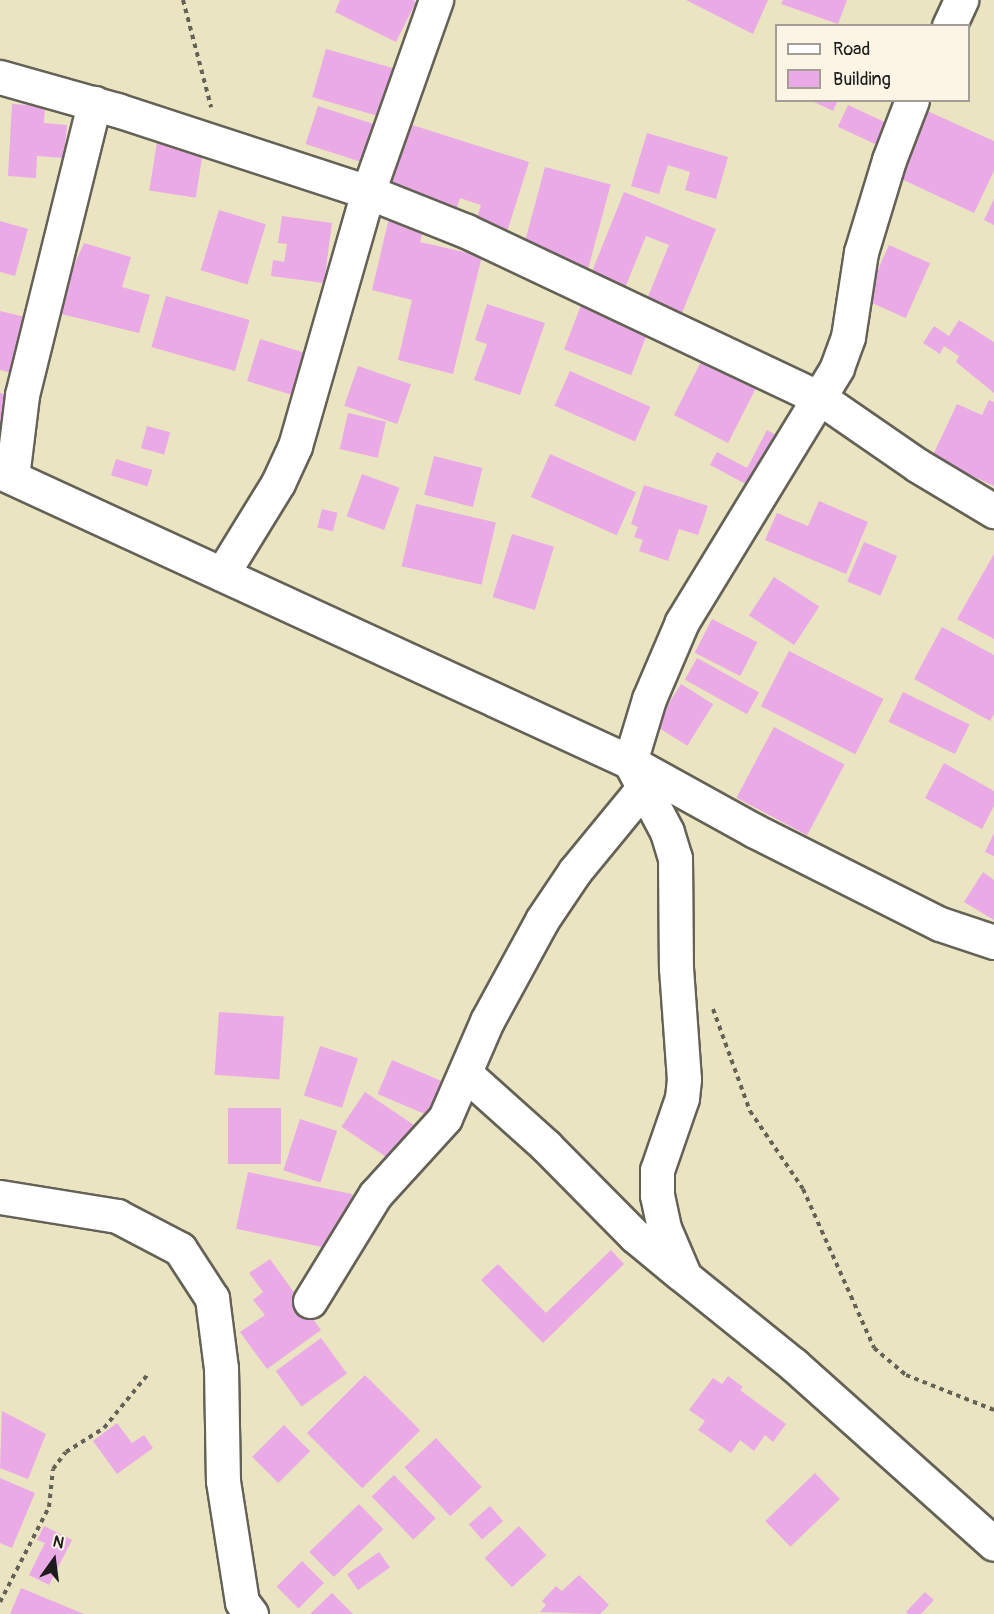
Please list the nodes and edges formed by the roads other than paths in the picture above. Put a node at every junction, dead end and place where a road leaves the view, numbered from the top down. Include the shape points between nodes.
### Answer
1 (436, 0) edge
2 (961, 0) edge
3 (950, 24) edge
4 (0, 77) edge
5 (911, 102) edge
6 (94, 103) junction
7 (368, 192) junction
8 (820, 398) junction
9 (6, 475) edge
10 (994, 511) edge
11 (222, 574) junction
12 (637, 775) junction
13 (994, 942) edge
14 (467, 1075) junction
15 (0, 1197) edge
16 (685, 1277) junction
17 (310, 1301) dead end
18 (994, 1544) edge
19 (251, 1614) edge

1 - 7 street
2 - 3 street
4 - 6 street
5 - 8 street via 861,252 848,337
6 - 7 street
6 - 9 street
7 - 8 street via 466,231
7 - 11 street via 341,298 295,446 278,483
8 - 10 street via 917,465
8 - 12 street via 728,540 682,622 649,699
9 - 11 street
11 - 12 street
12 - 13 street via 940,924
12 - 14 street via 542,920 487,1021
12 - 16 street via 668,832 675,858 684,1079 682,1098 657,1170 657,1195 664,1228
14 - 16 street via 546,1146 635,1236
14 - 17 street via 432,1136 375,1195
15 - 19 street via 117,1216 180,1249 212,1298 221,1368 223,1481 242,1602
16 - 18 street via 794,1365

